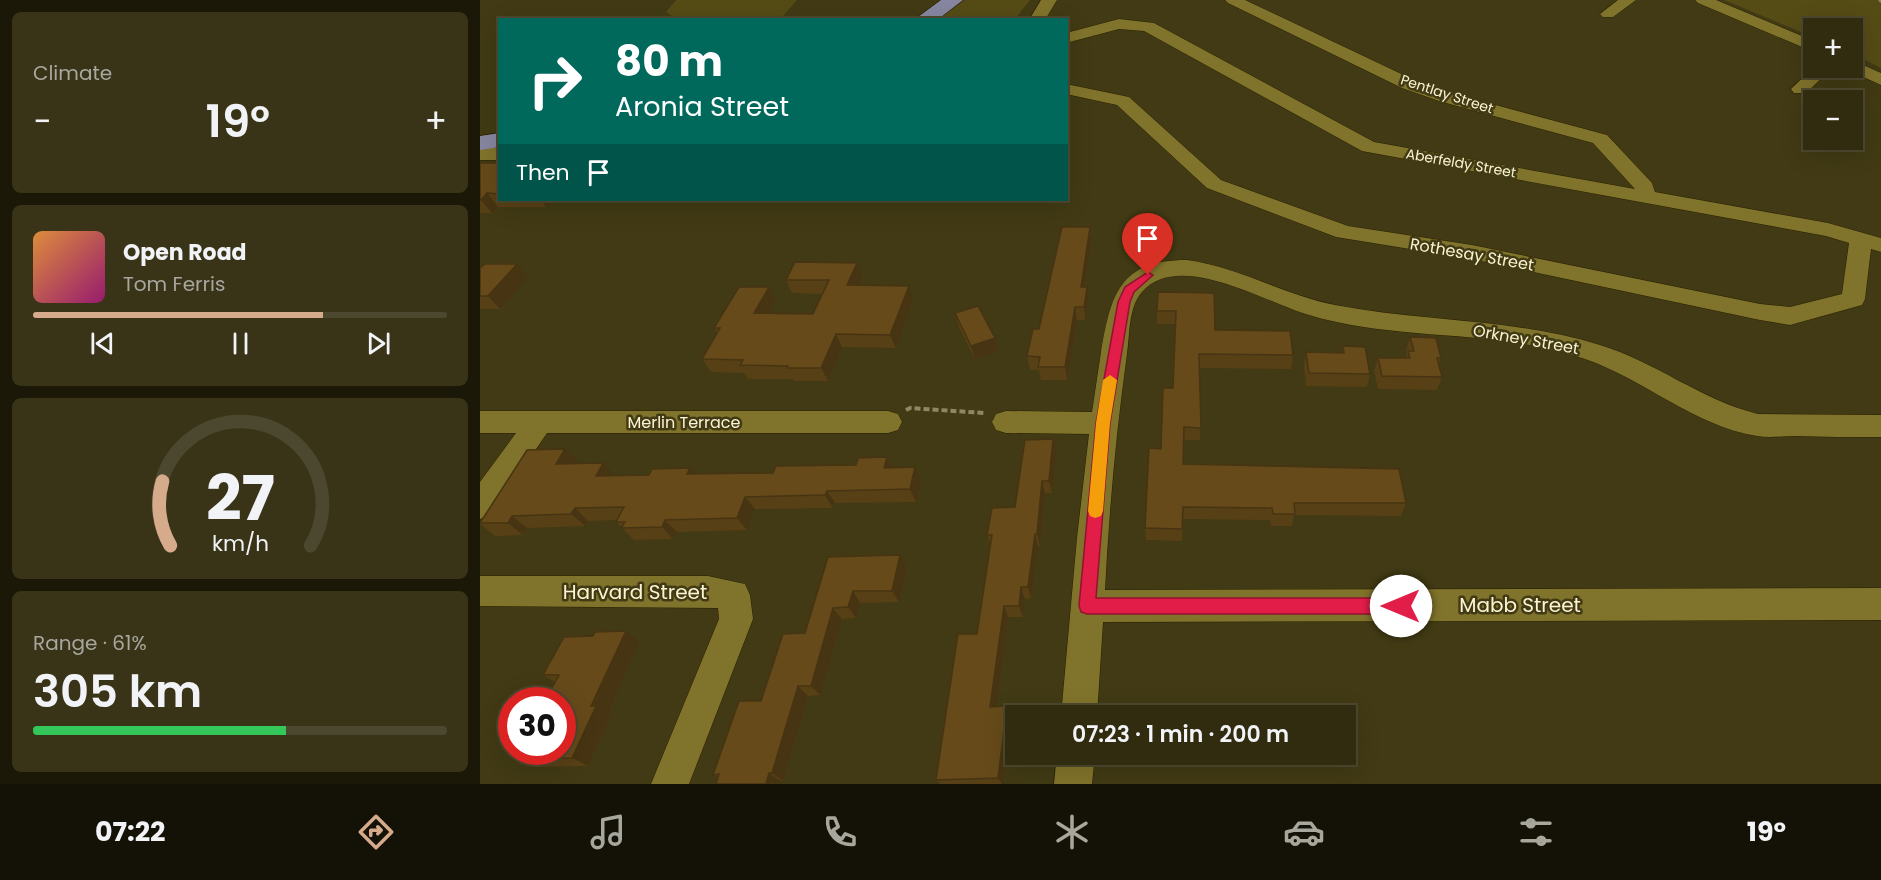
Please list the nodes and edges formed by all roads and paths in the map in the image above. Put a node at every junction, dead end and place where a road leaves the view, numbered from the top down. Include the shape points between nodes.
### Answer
1 (954, 0) edge
2 (1049, 0) edge
3 (1233, 0) edge
4 (1628, 0) edge
5 (1703, 0) edge
6 (1608, 14) dead end
7 (926, 18) edge
8 (1038, 18) edge
9 (1068, 37) edge
10 (1803, 42) edge
11 (1863, 71) edge
12 (1812, 78) edge
13 (1881, 80) edge
14 (1068, 89) edge
15 (1800, 89) dead end
16 (498, 132) edge
17 (480, 134) edge
18 (498, 140) edge
19 (480, 143) edge
20 (480, 154) edge
21 (498, 154) edge
22 (1645, 195) junction
23 (1871, 242) edge
24 (480, 422) edge
25 (539, 422) junction
26 (888, 422) joint
27 (1006, 422) joint
28 (1103, 423) junction
29 (1881, 426) edge
30 (480, 506) edge
31 (480, 591) edge
32 (1881, 604) edge
33 (1087, 606) junction
34 (1080, 705) edge
35 (1075, 765) edge
36 (670, 784) edge
37 (1074, 784) edge

1 - 7 main road
2 - 8 street
3 - 22 street, Pentlay Street via 1408,84 1600,139 1645,186
4 - 6 street
5 - 10 street
9 - 22 street, Aberfeldy Street via 1119,24 1148,26 1359,144
11 - 13 street
12 - 15 street
14 - 23 street, Rothesay Street via 1124,101 1214,184 1344,232 1472,252 1760,312 1790,316 1853,298
16 - 17 main road
18 - 19 main road
20 - 21 street
22 - 23 street, Aberfeldy Street
24 - 25 street, Merlin Terrace
25 - 26 street, Merlin Terrace
25 - 30 street
26 - 27 path via 910,408 995,414
27 - 28 street
28 - 29 street, Orkney Street via 1129,290 1162,270 1189,268 1333,313 1503,332 1571,345 1620,363 1740,422
28 - 33 street
31 - 36 street, Harvard Street via 708,591 733,595 736,619
32 - 33 street, Mabb Street
33 - 34 street
35 - 37 street

